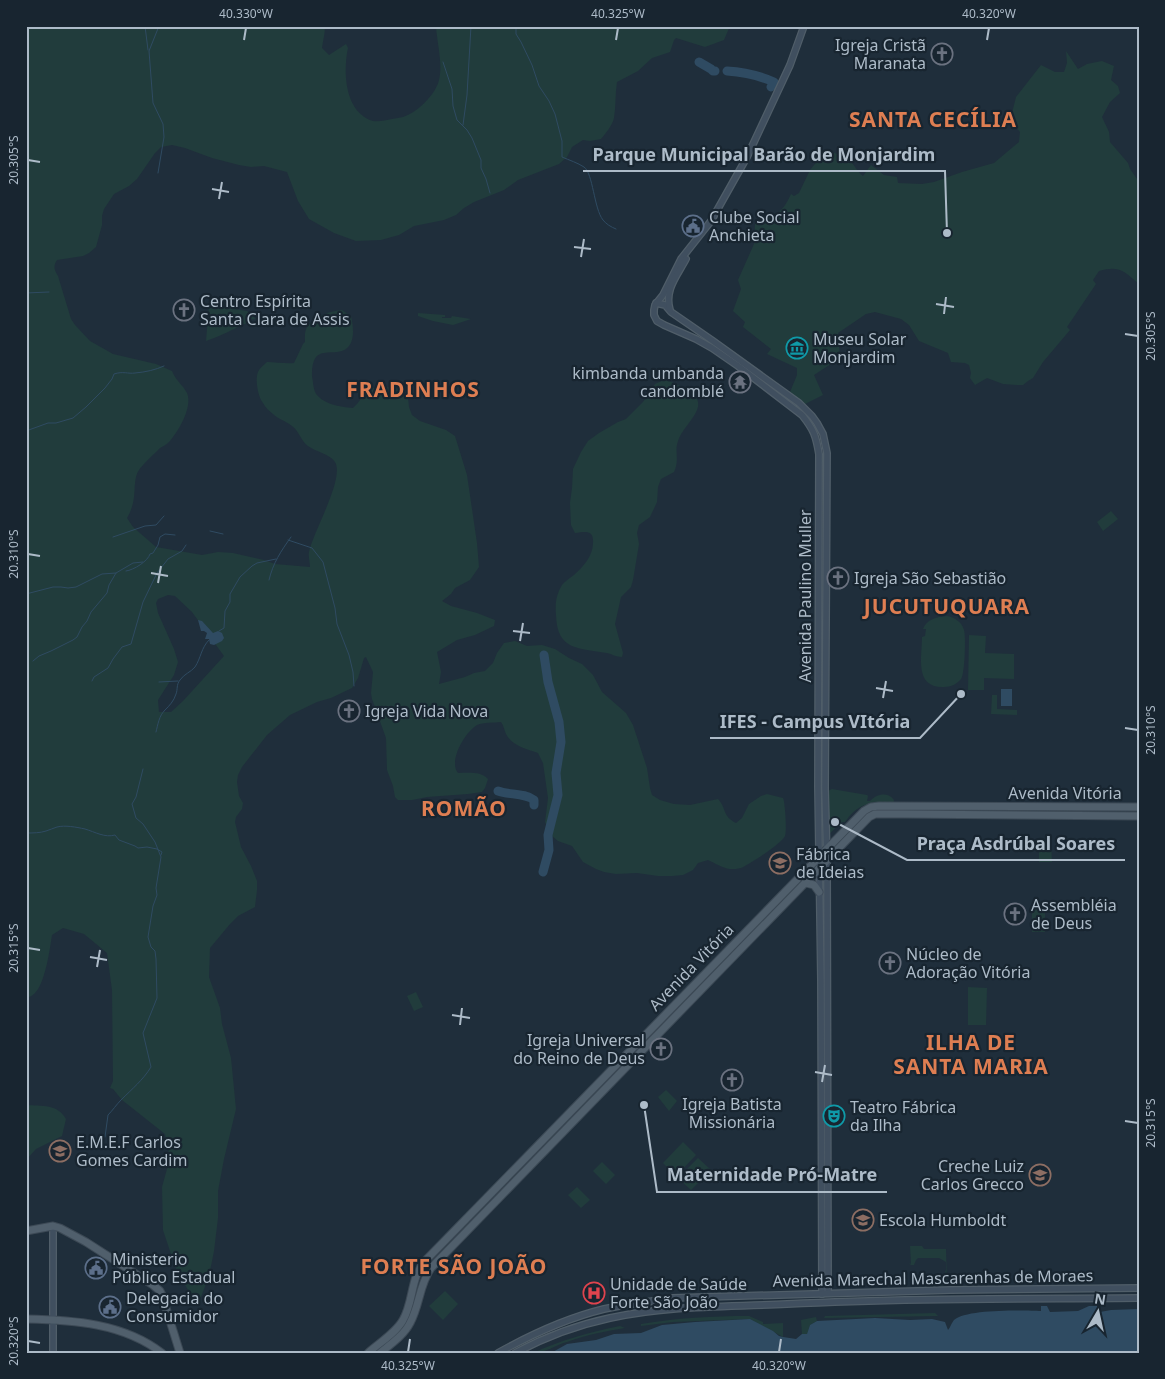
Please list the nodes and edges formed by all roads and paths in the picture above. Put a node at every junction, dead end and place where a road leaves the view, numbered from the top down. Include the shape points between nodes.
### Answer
1 (802, 26) edge
2 (691, 248) junction
3 (656, 304) junction
4 (671, 312) junction
5 (708, 338) junction
6 (696, 339) junction
7 (1139, 807) edge
8 (900, 810) junction
9 (1139, 816) edge
10 (827, 849) junction
11 (820, 855) junction
12 (827, 861) junction
13 (820, 869) junction
14 (806, 883) junction
15 (819, 892) junction
16 (821, 1026) junction
17 (828, 1026) junction
18 (821, 1047) junction
19 (828, 1048) junction
20 (581, 1100) junction
21 (592, 1103) junction
22 (56, 1227) junction
23 (26, 1230) edge
24 (1139, 1288) edge
25 (825, 1294) junction
26 (1139, 1298) edge
27 (833, 1302) junction
28 (26, 1319) edge
29 (54, 1319) junction
30 (53, 1353) edge
31 (162, 1353) edge
32 (180, 1353) edge
33 (368, 1353) edge
34 (380, 1353) edge
35 (498, 1353) edge
36 (515, 1353) edge

1 - 2 main road via 790,65 747,157 711,221
2 - 3 main road via 681,259
2 - 4 main road via 667,296
3 - 4 main road, Avenida Paulino Muller via 665,305
3 - 6 main road, Avenida Paulino Muller via 654,316 657,321
4 - 5 main road, Avenida Paulino Muller
5 - 6 main road
5 - 10 main road, Avenida Paulino Muller via 799,403 812,416 825,442 824,788
6 - 11 main road, Avenida Paulino Muller via 738,366 802,416 816,437 819,454
7 - 8 main road, Avenida Vitória
8 - 9 main road, Avenida Vitória
8 - 10 main road, Avenida Vitória via 879,806 867,809
8 - 12 main road, Avenida Vitória via 869,817
10 - 11 main road, Avenida Vitória
10 - 12 main road, Avenida Paulino Muller
11 - 13 main road, Avenida Paulino Muller
11 - 20 main road, Avenida Vitória
12 - 13 main road, Avenida Vitória
12 - 17 main road, Avenida Paulino Muller
13 - 14 main road, Avenida Vitória
13 - 15 main road, Avenida Paulino Muller
14 - 15 main road
14 - 21 main road, Avenida Vitória
15 - 16 main road, Avenida Paulino Muller
16 - 17 main road
16 - 18 main road, Avenida Paulino Muller
17 - 19 main road, Avenida Paulino Muller
18 - 19 main road
18 - 25 main road, Avenida Paulino Muller
19 - 25 main road, Avenida Paulino Muller
20 - 21 main road
20 - 33 main road, Avenida Vitória via 425,1261 416,1275 401,1324
21 - 34 main road, Avenida Vitória via 431,1268 422,1284 408,1327
22 - 23 main road
22 - 29 main road
22 - 32 main road via 86,1242 160,1291
24 - 25 main road, Avenida Marechal Mascarenhas de Moraes
25 - 27 main road
25 - 35 main road, Avenida Marechal Mascarenhas de Moraes via 672,1298 629,1304 552,1326
26 - 27 main road, Avenida Marechal Mascarenhas de Moraes
27 - 36 main road, Avenida Marechal Mascarenhas de Moraes via 668,1309 611,1318 560,1333
28 - 29 main road
29 - 30 main road
29 - 31 main road via 115,1330

